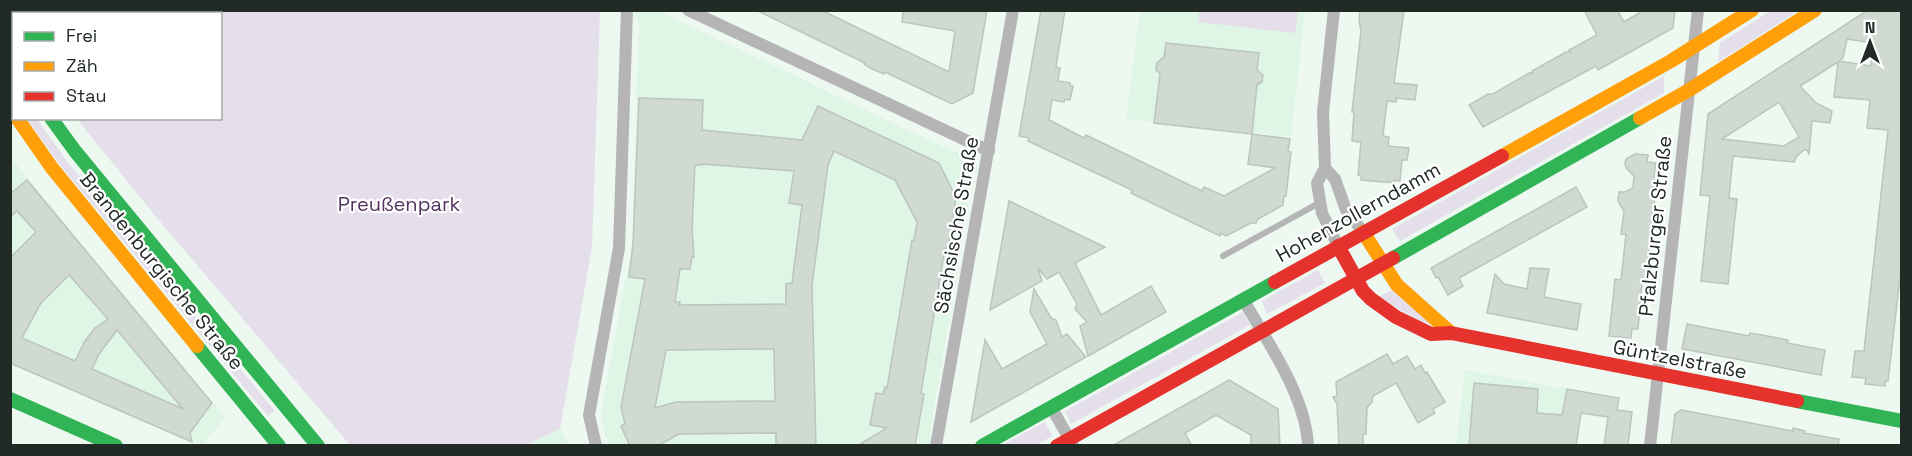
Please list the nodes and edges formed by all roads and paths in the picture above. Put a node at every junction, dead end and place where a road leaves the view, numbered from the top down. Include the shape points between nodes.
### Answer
1 (627, 10) edge
2 (688, 10) edge
3 (1013, 10) edge
4 (1335, 10) edge
5 (1698, 10) edge
6 (1752, 10) edge
7 (1815, 10) edge
8 (1694, 48) junction
9 (1689, 90) junction
10 (18, 120) edge
11 (52, 120) edge
12 (988, 152) junction
13 (1324, 168) junction
14 (1319, 203) junction
15 (1363, 232) junction
16 (1338, 246) junction
17 (1223, 256) dead end
18 (1383, 264) junction
19 (1356, 278) junction
20 (1243, 299) junction
21 (1261, 331) junction
22 (1451, 333) junction
23 (1658, 375) junction
24 (10, 399) edge
25 (1051, 407) junction
26 (1902, 421) edge
27 (306, 432) junction
28 (1066, 443) edge
29 (116, 446) edge
30 (279, 446) edge
31 (287, 446) edge
32 (318, 446) edge
33 (596, 446) edge
34 (936, 446) edge
35 (982, 446) edge
36 (1308, 446) edge
37 (1650, 446) edge

1 - 33 street via 619,248 591,405
2 - 12 street
3 - 12 street, Sächsische Straße
4 - 13 street via 1323,111
5 - 8 street, Pfalzburger Straße
6 - 8 main road, Hohenzollerndamm
7 - 9 main road
8 - 9 street, Pfalzburger Straße
8 - 15 main road, Hohenzollerndamm
9 - 18 main road
9 - 23 street, Pfalzburger Straße
10 - 30 main road, Brandenburgische Straße via 52,168
11 - 27 main road, Brandenburgische Straße
12 - 34 street, Sächsische Straße
13 - 14 street via 1317,183
13 - 15 street via 1335,179 1346,210
14 - 16 street
14 - 17 lane
15 - 16 main road, Hohenzollerndamm
15 - 18 main road
16 - 19 main road, Güntzelstraße
16 - 20 main road, Hohenzollerndamm
18 - 19 main road
18 - 22 main road via 1403,292
19 - 21 main road
19 - 22 main road, Güntzelstraße via 1371,299 1396,317 1431,334
20 - 21 street
20 - 25 main road, Hohenzollerndamm
21 - 28 main road
21 - 36 street via 1300,407
22 - 23 main road, Güntzelstraße
23 - 26 main road, Güntzelstraße
23 - 37 street, Pfalzburger Straße
24 - 29 main road
25 - 28 street
25 - 35 main road, Hohenzollerndamm
27 - 31 main road
27 - 32 main road, Brandenburgische Straße

